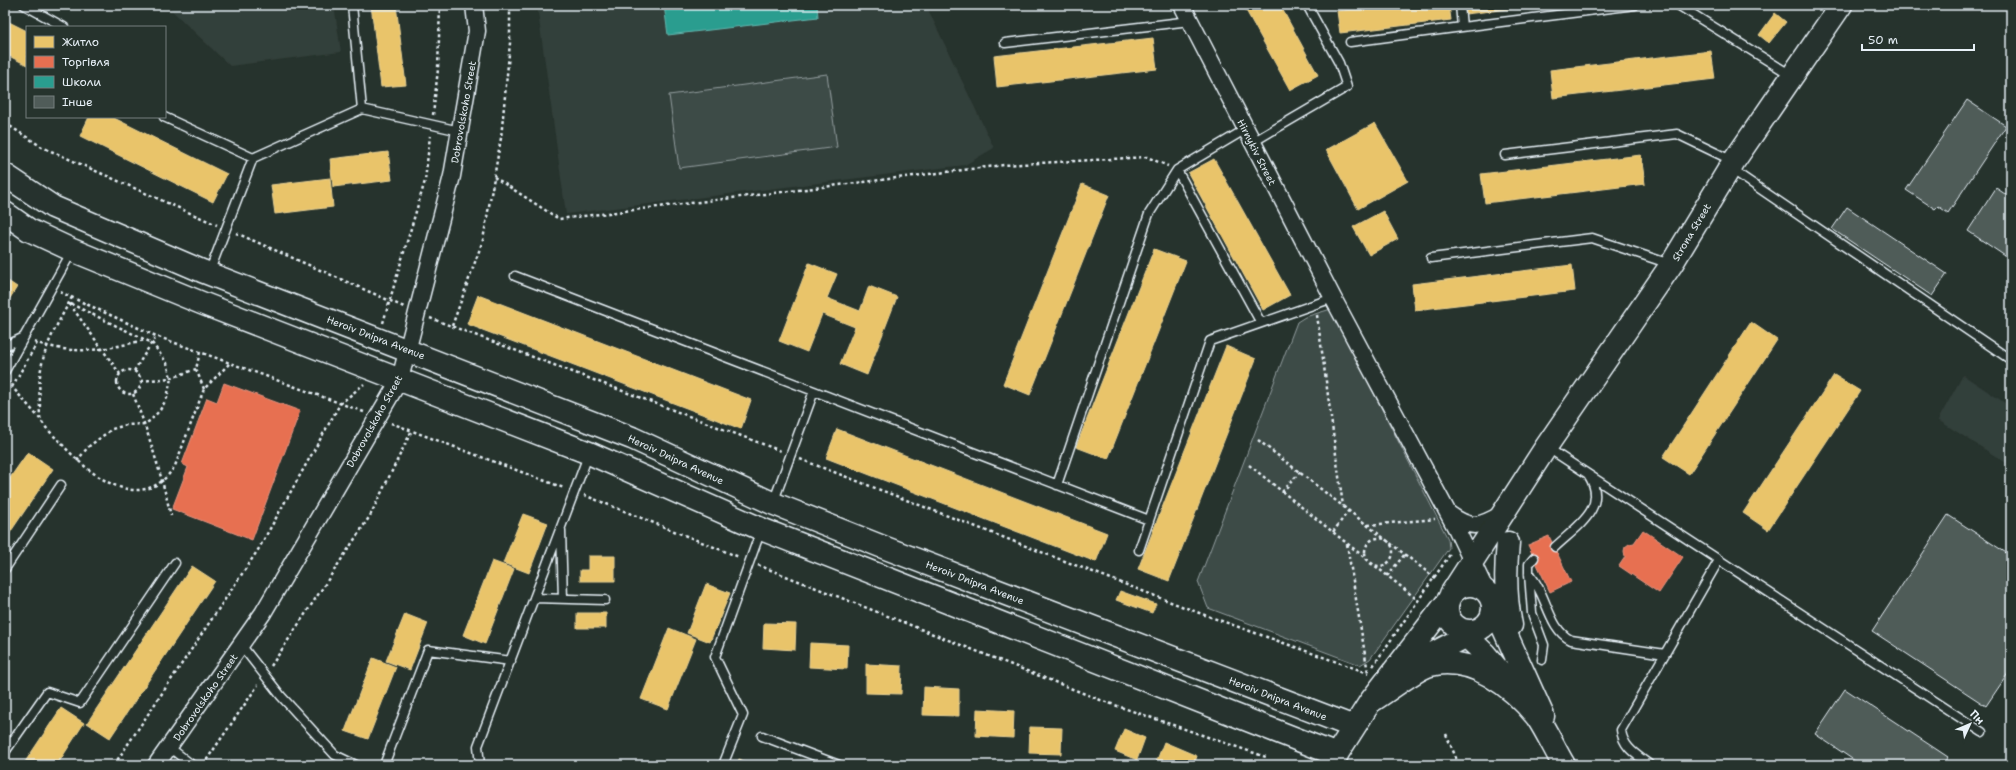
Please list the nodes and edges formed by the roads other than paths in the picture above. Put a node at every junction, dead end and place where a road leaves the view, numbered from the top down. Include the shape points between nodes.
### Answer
1 (24, 5) edge
2 (352, 5) edge
3 (474, 5) edge
4 (1182, 5) edge
5 (1307, 5) edge
6 (1460, 5) edge
7 (1635, 5) edge
8 (1678, 5) edge
9 (1842, 5) edge
10 (1190, 21) junction
11 (62, 26) edge
12 (1462, 27) junction
13 (1350, 42) dead end
14 (1005, 43) dead end
15 (1793, 77) junction
16 (362, 109) junction
17 (166, 118) edge
18 (460, 131) junction
19 (1249, 136) junction
20 (1505, 155) dead end
21 (252, 158) junction
22 (1732, 164) junction
23 (1177, 170) junction
24 (5, 175) edge
25 (5, 214) edge
26 (72, 250) junction
27 (1431, 258) dead end
28 (1671, 265) junction
29 (208, 273) junction
30 (515, 276) dead end
31 (1333, 298) junction
32 (1261, 323) junction
33 (22, 338) junction
34 (5, 346) edge
35 (409, 350) junction
36 (2011, 360) edge
37 (5, 371) edge
38 (400, 379) junction
39 (814, 391) junction
40 (589, 453) junction
41 (1543, 453) junction
42 (1589, 475) junction
43 (61, 485) dead end
44 (1057, 485) junction
45 (772, 504) junction
46 (1504, 512) junction
47 (1445, 515) junction
48 (1149, 520) junction
49 (561, 525) junction
50 (761, 529) junction
51 (1458, 530) junction
52 (1508, 543) junction
53 (1555, 547) dead end
54 (1139, 550) dead end
55 (1534, 558) dead end
56 (1719, 560) junction
57 (175, 562) dead end
58 (1473, 562) junction
59 (5, 568) edge
60 (1529, 574) junction
61 (1452, 594) junction
62 (534, 598) junction
63 (1490, 598) junction
64 (563, 599) junction
65 (605, 600) dead end
66 (1468, 631) junction
67 (241, 645) junction
68 (1665, 654) junction
69 (511, 660) junction
70 (1542, 660) dead end
71 (1370, 702) junction
72 (1536, 709) junction
73 (1354, 727) junction
74 (1982, 732) dead end
75 (762, 736) dead end
76 (169, 747) junction
77 (5, 752) edge
78 (1334, 760) edge
79 (156, 765) edge
80 (192, 765) edge
81 (356, 765) edge
82 (384, 765) edge
83 (480, 765) edge
84 (724, 765) edge
85 (838, 765) edge
86 (1564, 765) edge
87 (1650, 765) edge

1 - 11 lane
2 - 16 lane
3 - 18 street, Dobrovolskoho Street via 476,31
4 - 10 street, Hirnykiv Street
5 - 19 lane via 1339,63 1347,87
6 - 12 lane
7 - 12 lane
8 - 15 lane
9 - 15 street, Strona Street
10 - 14 lane
10 - 19 street, Hirnykiv Street
12 - 13 lane
15 - 22 street, Strona Street
16 - 18 lane
16 - 21 lane
17 - 21 lane
18 - 35 street, Dobrovolskoho Street via 452,176
19 - 23 lane
19 - 31 street, Hirnykiv Street
20 - 22 lane via 1677,134
21 - 29 lane
22 - 28 street, Strona Street
22 - 36 lane
23 - 32 lane
23 - 44 lane via 1148,214
24 - 29 street, Heroiv Dnipra Avenue via 53,207
25 - 26 street via 29,230
26 - 33 lane via 53,288
26 - 38 street
27 - 28 lane via 1592,238
28 - 41 street, Strona Street
29 - 35 street, Heroiv Dnipra Avenue
30 - 39 lane
31 - 32 lane
31 - 47 street, Hirnykiv Street
32 - 48 lane via 1210,341
33 - 34 lane
33 - 37 lane
35 - 38 street, Dobrovolskoho Street
35 - 45 street, Heroiv Dnipra Avenue via 632,438
38 - 40 street
38 - 67 street, Dobrovolskoho Street via 263,614
39 - 44 lane
39 - 45 lane
40 - 49 lane
40 - 50 street
41 - 42 lane
41 - 46 street
41 - 52 street
42 - 53 lane via 1596,491 1593,509
42 - 56 lane
43 - 59 lane
44 - 48 lane
45 - 73 street, Heroiv Dnipra Avenue
46 - 47 street via 1479,525 1468,526
46 - 58 street
47 - 51 street, Hirnykiv Street
48 - 54 lane
49 - 62 lane
49 - 64 lane
50 - 78 street
50 - 84 lane via 715,657 743,715
51 - 58 street
51 - 61 street via 1463,551 1462,568
52 - 63 street
52 - 72 street via 1506,600 1513,633
55 - 60 lane via 1529,564
56 - 68 lane
56 - 74 lane
57 - 77 lane via 80,703 47,692
58 - 61 street
58 - 63 street
60 - 68 lane via 1542,592 1556,628 1565,637
60 - 70 lane via 1532,613 1544,645
61 - 63 street via 1464,585 1480,587
61 - 66 street via 1448,616
61 - 71 street
62 - 64 lane
62 - 69 lane
63 - 66 street via 1490,619
63 - 72 street
64 - 65 lane
66 - 71 street via 1417,662
66 - 72 street via 1485,654
67 - 76 street, Dobrovolskoho Street
67 - 81 lane via 335,755
68 - 87 lane via 1621,730 1628,748
69 - 82 lane via 428,650
69 - 83 lane via 478,746
71 - 72 street via 1428,665 1442,663 1465,665 1486,673
71 - 73 street
72 - 86 street
73 - 78 street
75 - 85 lane
76 - 79 street, Dobrovolskoho Street
76 - 80 lane

